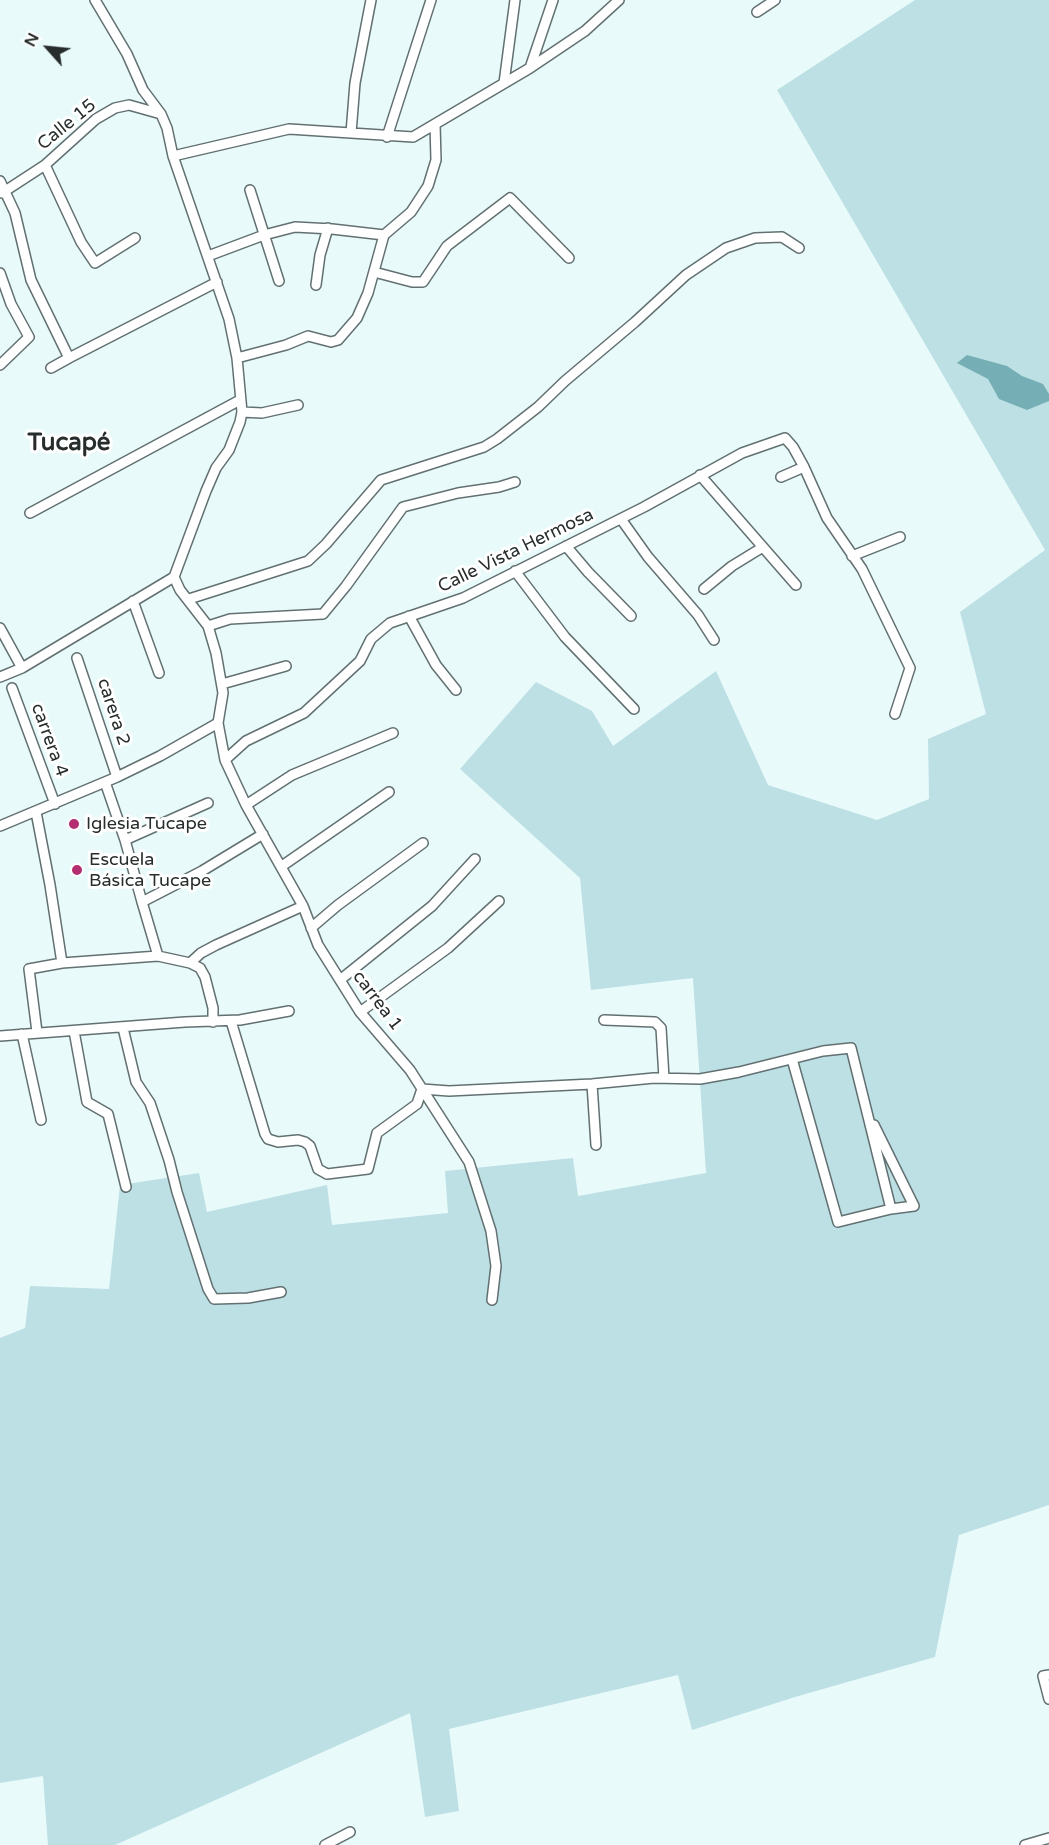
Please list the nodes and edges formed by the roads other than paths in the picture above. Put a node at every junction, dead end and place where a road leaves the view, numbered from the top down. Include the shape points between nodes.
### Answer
1 (95, 0) edge
2 (371, 0) edge
3 (431, 0) edge
4 (515, 0) edge
5 (553, 0) edge
6 (619, 0) edge
7 (775, 0) edge
8 (757, 12) dead end
9 (530, 68) junction
10 (504, 83) junction
11 (161, 114) junction
12 (435, 124) junction
13 (351, 133) junction
14 (387, 137) junction
15 (173, 156) junction
16 (45, 165) junction
17 (0, 181) edge
18 (250, 190) dead end
19 (3, 193) edge
20 (328, 228) junction
21 (264, 235) junction
22 (384, 235) junction
23 (135, 238) dead end
24 (799, 248) dead end
25 (208, 256) junction
26 (569, 258) dead end
27 (374, 272) junction
28 (0, 273) edge
29 (279, 281) dead end
30 (217, 282) junction
31 (316, 285) dead end
32 (69, 358) junction
33 (237, 358) junction
34 (0, 365) edge
35 (51, 368) dead end
36 (240, 400) junction
37 (297, 405) dead end
38 (242, 412) junction
39 (804, 467) junction
40 (700, 475) junction
41 (781, 477) dead end
42 (515, 482) dead end
43 (30, 513) dead end
44 (621, 519) junction
45 (900, 537) dead end
46 (566, 546) junction
47 (763, 547) junction
48 (852, 556) junction
49 (515, 571) junction
50 (174, 577) junction
51 (795, 585) dead end
52 (704, 589) dead end
53 (189, 599) junction
54 (133, 601) junction
55 (409, 616) junction
56 (631, 616) dead end
57 (208, 626) junction
58 (0, 628) edge
59 (714, 640) dead end
60 (77, 658) dead end
61 (286, 666) dead end
62 (22, 668) junction
63 (159, 673) dead end
64 (0, 677) edge
65 (222, 684) junction
66 (12, 688) dead end
67 (456, 690) dead end
68 (634, 709) dead end
69 (895, 714) dead end
70 (218, 723) junction
71 (393, 733) dead end
72 (225, 760) junction
73 (117, 777) junction
74 (105, 782) junction
75 (389, 792) dead end
76 (208, 803) dead end
77 (55, 804) junction
78 (246, 805) junction
79 (36, 812) junction
80 (0, 826) edge
81 (264, 834) junction
82 (125, 840) junction
83 (423, 843) dead end
84 (475, 860) dead end
85 (282, 866) junction
86 (499, 901) dead end
87 (142, 902) junction
88 (303, 906) junction
89 (312, 928) junction
90 (158, 956) junction
91 (62, 963) junction
92 (190, 963) junction
93 (340, 980) junction
94 (289, 1011) dead end
95 (360, 1012) junction
96 (604, 1020) dead end
97 (231, 1021) junction
98 (213, 1022) junction
99 (123, 1028) junction
100 (74, 1031) junction
101 (37, 1032) junction
102 (22, 1034) junction
103 (0, 1036) edge
104 (792, 1059) junction
105 (664, 1078) junction
106 (592, 1084) junction
107 (422, 1089) junction
108 (866, 1108) junction
109 (41, 1120) dead end
110 (596, 1145) dead end
111 (126, 1188) dead end
112 (891, 1209) junction
113 (281, 1292) dead end
114 (492, 1300) dead end
115 (1049, 1674) edge
116 (1049, 1700) edge
117 (350, 1832) dead end
118 (1049, 1838) edge
119 (325, 1845) edge
120 (1025, 1845) edge

1 - 11 street via 143,90
2 - 13 street via 355,83
3 - 14 street
4 - 10 street
5 - 9 street
6 - 9 street via 585,31
7 - 8 street
9 - 10 street
10 - 12 street
11 - 15 street
11 - 16 street, Calle 15 via 129,105 116,108 96,119
12 - 14 street via 413,137
12 - 22 street via 436,160 428,186 411,212
13 - 14 street
13 - 15 street via 289,129
15 - 25 street
16 - 19 street, Calle 15
16 - 23 street via 81,242 96,263
17 - 19 street
18 - 21 street
19 - 32 street via 15,213 31,280
20 - 21 street via 295,227
20 - 22 street
20 - 31 street
21 - 25 street
21 - 29 street
22 - 27 street
24 - 53 street via 782,237 755,238 726,248 686,275 497,439 484,447 381,480 308,561
25 - 30 street
26 - 27 street via 510,198 447,246 423,282
27 - 33 street via 357,318 338,340 308,336
28 - 34 street via 29,337
30 - 32 street
30 - 33 street
32 - 35 street
33 - 36 street
36 - 38 street
36 - 43 street
37 - 38 street via 262,413
38 - 50 street via 237,432 206,490
39 - 40 street, Calle Vista Hermosa via 785,438 742,453
39 - 41 street
39 - 48 street via 827,518
40 - 44 street, Calle Vista Hermosa
40 - 47 street
42 - 57 street via 403,507 323,614 230,619
44 - 46 street, Calle Vista Hermosa
44 - 59 street
45 - 48 street
46 - 49 street, Calle Vista Hermosa
46 - 56 street
47 - 51 street
47 - 52 street
48 - 69 street via 910,668
49 - 55 street, Calle Vista Hermosa via 463,598
49 - 68 street via 565,637
50 - 53 street
50 - 54 street
53 - 57 street
54 - 62 street
54 - 63 street
55 - 67 street via 436,665
55 - 72 street, Calle Vista Hermosa via 390,623 371,639 360,661 304,713 246,741
57 - 65 street
58 - 62 street
60 - 73 street, carera 2
61 - 65 street
62 - 64 street
65 - 70 street
66 - 77 street, carrera 4
70 - 72 street, carrea 1
70 - 73 street
71 - 78 street via 292,775
72 - 78 street, carrea 1
73 - 74 street
74 - 77 street
74 - 82 street
75 - 85 street
76 - 82 street
77 - 79 street
78 - 81 street, carrea 1
79 - 80 street
79 - 91 street
81 - 85 street, carrea 1
81 - 87 street
82 - 87 street
83 - 89 street
84 - 93 street via 432,906
85 - 88 street, carrea 1
86 - 95 street via 448,948
87 - 90 street
88 - 89 street, carrea 1
88 - 92 street via 201,953
89 - 93 street, carrea 1
90 - 91 street
90 - 92 street
91 - 101 street via 29,969
92 - 98 street via 200,968 205,977
93 - 95 street, carrea 1
94 - 97 street
95 - 107 street, carrea 1
96 - 105 street via 655,1022 661,1028
97 - 98 street
97 - 107 street via 268,1139 305,1142 318,1169 327,1174 368,1169 377,1133 417,1104
98 - 99 street
99 - 100 street
99 - 113 street via 135,1082 150,1103 208,1289 214,1299
100 - 101 street
100 - 111 street via 87,1102 108,1114
101 - 102 street
102 - 103 street
102 - 109 street
104 - 105 street via 700,1078
104 - 108 street via 851,1048
104 - 112 street via 838,1222
105 - 106 street
106 - 107 street
106 - 110 street
107 - 114 street, carrea 1 via 469,1162 491,1231 496,1266
108 - 112 street
108 - 112 street via 914,1206
115 - 116 street via 1042,1676
117 - 119 street
118 - 120 street

